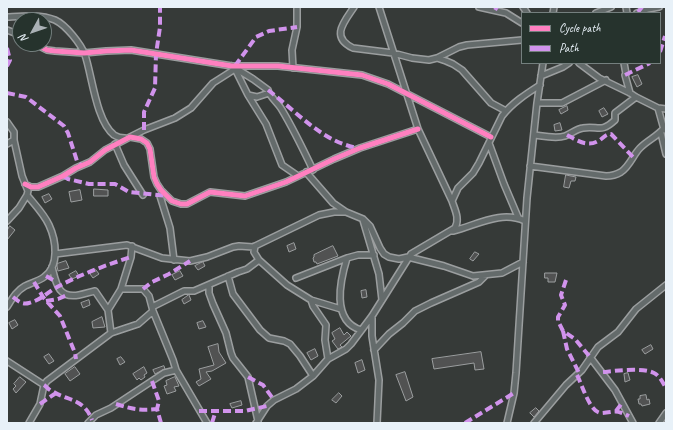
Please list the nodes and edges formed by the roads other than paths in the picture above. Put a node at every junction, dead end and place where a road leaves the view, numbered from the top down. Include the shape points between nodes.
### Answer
1 (297, 7) edge
2 (354, 7) edge
3 (379, 7) edge
4 (479, 7) edge
5 (611, 7) edge
6 (659, 7) edge
7 (598, 12) edge
8 (639, 12) edge
9 (7, 16) edge
10 (521, 21) edge
11 (521, 40) edge
12 (52, 51) edge
13 (84, 53) junction
14 (393, 53) junction
15 (437, 58) junction
16 (544, 64) edge
17 (580, 64) edge
18 (624, 64) edge
19 (559, 66) edge
20 (234, 68) junction
21 (293, 68) junction
22 (541, 76) junction
23 (606, 80) junction
24 (540, 85) junction
25 (269, 93) junction
26 (406, 93) junction
27 (630, 93) junction
28 (248, 95) junction
29 (636, 97) junction
30 (537, 102) junction
31 (658, 108) junction
32 (666, 109) edge
33 (506, 111) junction
34 (7, 122) edge
35 (418, 129) junction
36 (664, 130) edge
37 (534, 135) junction
38 (491, 137) junction
39 (128, 138) junction
40 (14, 140) junction
41 (490, 143) junction
42 (7, 144) edge
43 (115, 144) junction
44 (666, 154) edge
45 (530, 166) junction
46 (313, 170) junction
47 (306, 172) junction
48 (298, 176) junction
49 (25, 184) junction
50 (28, 195) junction
51 (144, 195) dead end
52 (160, 196) dead end
53 (452, 201) junction
54 (346, 212) junction
55 (518, 217) junction
56 (363, 219) junction
57 (7, 221) edge
58 (525, 221) junction
59 (450, 232) junction
60 (132, 246) junction
61 (255, 246) junction
62 (55, 254) junction
63 (374, 255) junction
64 (408, 257) junction
65 (347, 258) junction
66 (174, 260) junction
67 (259, 260) junction
68 (523, 262) junction
69 (52, 267) junction
70 (486, 275) junction
71 (228, 276) junction
72 (296, 278) dead end
73 (209, 285) junction
74 (666, 287) edge
75 (121, 289) junction
76 (311, 300) junction
77 (382, 300) junction
78 (7, 307) edge
79 (152, 309) junction
80 (341, 309) junction
81 (108, 310) junction
82 (372, 316) junction
83 (361, 330) junction
84 (111, 333) junction
85 (374, 350) junction
86 (590, 357) junction
87 (328, 359) junction
88 (7, 361) edge
89 (176, 370) junction
90 (313, 376) junction
91 (44, 385) junction
92 (666, 413) edge
93 (257, 422) edge
94 (29, 423) edge
95 (88, 423) edge
96 (207, 423) edge
97 (377, 423) edge
98 (507, 423) edge
99 (534, 423) edge
100 (633, 423) edge
101 (659, 423) edge

1 - 21 street via 297,27 292,50
2 - 14 street via 342,25 340,35 345,43 353,48
3 - 14 street
4 - 10 street via 506,13
5 - 7 street
6 - 8 street
9 - 13 street via 36,16 55,20 68,30
11 - 15 street via 468,45
12 - 13 street
13 - 20 street via 131,50
13 - 39 street via 103,117 114,135
14 - 15 street via 429,60
14 - 26 street
15 - 33 street via 462,70 491,103
16 - 22 street
17 - 23 street via 599,78
18 - 27 street
19 - 22 street
20 - 21 street via 260,65
20 - 25 street via 261,84
20 - 28 street
20 - 39 street via 213,83 191,108 175,118
21 - 26 street via 362,75
22 - 24 street
23 - 27 street
23 - 30 street via 562,103
24 - 30 street
24 - 33 street
25 - 28 street via 257,97
25 - 46 street via 289,121
26 - 35 street
26 - 38 street
27 - 29 street
28 - 48 street via 266,124 282,165
29 - 31 street
29 - 37 street via 615,113 615,120 603,128 584,128 562,137
30 - 37 street
31 - 32 street
31 - 36 street
33 - 38 street
34 - 40 street via 14,132
35 - 46 street via 360,148
35 - 53 street
36 - 44 street
36 - 45 street via 640,148 625,168 612,175 599,176
37 - 45 street
38 - 41 street
39 - 43 street
39 - 48 street via 141,139 147,143 157,184 172,201 181,204 189,203 210,192 245,196
40 - 42 street
40 - 49 street
41 - 53 street via 473,173 458,188
41 - 55 street
43 - 49 street via 90,162 63,176 38,187
43 - 51 street via 124,165
45 - 58 street
46 - 47 street
47 - 48 street
47 - 54 street via 327,197
49 - 50 street
50 - 57 street
50 - 62 street via 49,225
52 - 66 street via 170,228
53 - 59 street via 458,222
54 - 56 street
54 - 61 street via 319,215
55 - 58 street
55 - 59 street via 498,217
56 - 63 street
56 - 64 street via 373,231 384,254 392,258
58 - 68 street
59 - 64 street
60 - 62 street
60 - 66 street via 158,257
60 - 75 street
61 - 66 street via 233,247 195,260
61 - 67 street via 254,252
62 - 69 street
63 - 65 street
63 - 77 street
64 - 70 street via 473,276
64 - 77 street
65 - 72 street
65 - 80 street
67 - 71 street via 247,269
67 - 76 street via 283,282
68 - 70 street via 504,272
68 - 98 street via 516,373
69 - 78 street via 46,276 18,291
69 - 81 street via 57,286 64,293 77,296 95,292
70 - 85 street via 479,282 415,311
71 - 73 street
71 - 90 street via 234,294 260,330 269,338 290,344
73 - 79 street via 194,291 184,291
73 - 93 street via 209,293 226,333 233,358 248,378
74 - 86 street via 636,309 618,332
75 - 79 street via 143,288 149,296
75 - 81 street
76 - 80 street
76 - 87 street via 326,326
77 - 82 street
79 - 84 street via 138,324
79 - 89 street
80 - 83 street via 349,323
81 - 84 street
82 - 83 street
82 - 85 street
83 - 87 street via 346,349
84 - 91 street via 47,380
85 - 97 street via 378,380
86 - 99 street via 582,370 566,384
86 - 100 street via 615,390
87 - 90 street
88 - 91 street
89 - 95 street via 164,373 96,415
89 - 96 street
90 - 93 street via 296,389 274,400
91 - 94 street via 40,404
92 - 101 street

